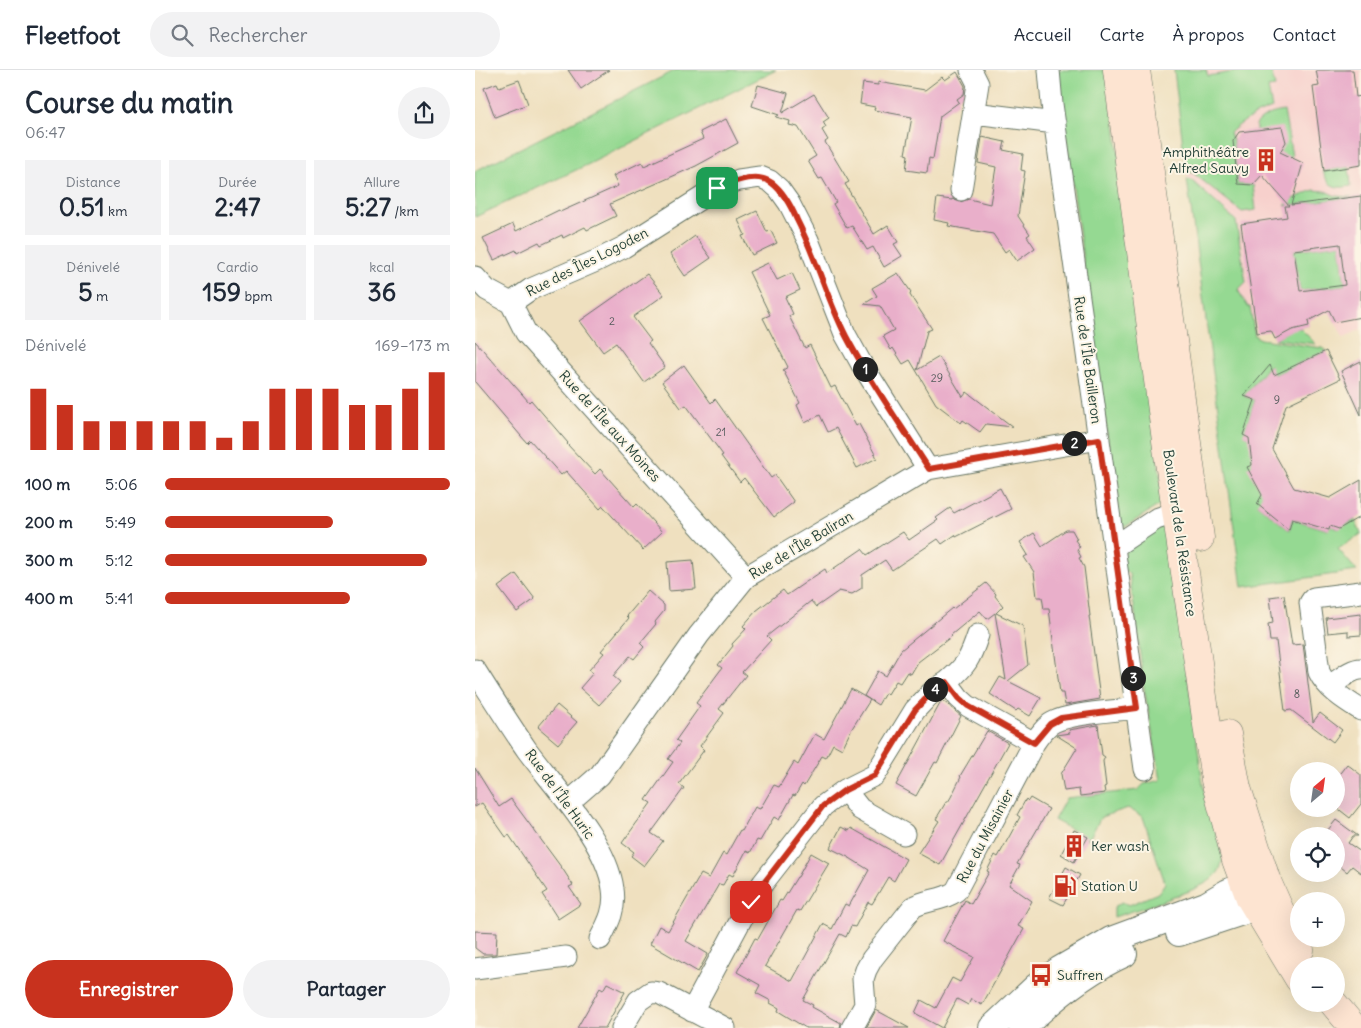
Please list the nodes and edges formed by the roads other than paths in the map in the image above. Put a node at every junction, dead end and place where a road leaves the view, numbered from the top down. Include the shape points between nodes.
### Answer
1 (971, 70) edge
2 (1049, 70) edge
3 (1117, 70) edge
4 (1137, 70) edge
5 (974, 113) junction
6 (1055, 123) junction
7 (961, 190) dead end
8 (475, 277) edge
9 (511, 303) junction
10 (1099, 439) junction
11 (929, 469) junction
12 (1177, 512) junction
13 (1114, 547) junction
14 (746, 577) junction
15 (1361, 592) edge
16 (978, 635) dead end
17 (1361, 669) edge
18 (475, 670) edge
19 (947, 682) junction
20 (1329, 686) junction
21 (1137, 708) junction
22 (1361, 710) edge
23 (1034, 743) junction
24 (1145, 769) dead end
25 (845, 790) junction
26 (569, 802) junction
27 (904, 834) dead end
28 (1260, 894) junction
29 (600, 939) dead end
30 (1122, 945) junction
31 (566, 957) dead end
32 (1304, 957) edge
33 (1290, 959) edge
34 (475, 969) edge
35 (692, 1011) junction
36 (1322, 1012) edge
37 (1341, 1012) edge
38 (622, 1028) edge
39 (725, 1028) edge
40 (852, 1028) edge
41 (992, 1028) edge
42 (1022, 1028) edge
43 (1334, 1028) edge
44 (1354, 1028) edge

1 - 5 street via 978,84
2 - 6 street, Rue de l'Île Bailleron
3 - 12 main road, Boulevard de la Résistance
4 - 28 main road, Boulevard de la Résistance via 1230,758
5 - 6 street
5 - 7 street
6 - 10 street, Rue de l'Île Bailleron
8 - 9 street via 487,290
9 - 11 street, Rue des Îles Logoden via 531,288 624,247 717,188 739,180 760,178 770,181 789,202 845,334 861,363
9 - 14 street, Rue de l'Île aux Moines via 526,333
10 - 11 street, Rue de l'Île Baliran
10 - 13 street, Rue de l'Île Bailleron
11 - 14 street, Rue de l'Île Baliran
12 - 13 street via 1156,519
12 - 28 main road, Boulevard de la Résistance via 1215,780
13 - 21 street, Rue de l'Île Bailleron
14 - 26 street, Rue de l'Île Baliran via 699,635 600,775
15 - 20 street via 1315,598 1310,603 1319,672
16 - 19 street via 971,657
17 - 20 street
18 - 26 street, Rue de l'Île Huric via 528,751
19 - 23 street via 968,706
19 - 25 street via 934,690 915,710 875,775
20 - 22 street
21 - 23 street, Rue du Misainier via 1061,718 1050,724
21 - 24 street, Rue de l'Île Bailleron
23 - 40 street, Rue du Misainier via 956,891 950,896 913,907 872,959 863,978 865,1005
25 - 27 street via 860,809
25 - 35 street via 823,806 763,884
26 - 29 street, Rue de l'Île Huric via 601,854 613,888 614,907
28 - 30 street via 1228,892
28 - 32 main road, Boulevard de la Résistance
28 - 33 main road, Boulevard de la Résistance
30 - 41 street via 1059,970
30 - 42 street via 1101,966 1047,1004
31 - 34 street
35 - 38 street via 651,992 638,1001
35 - 39 street
36 - 43 main road
37 - 44 main road

